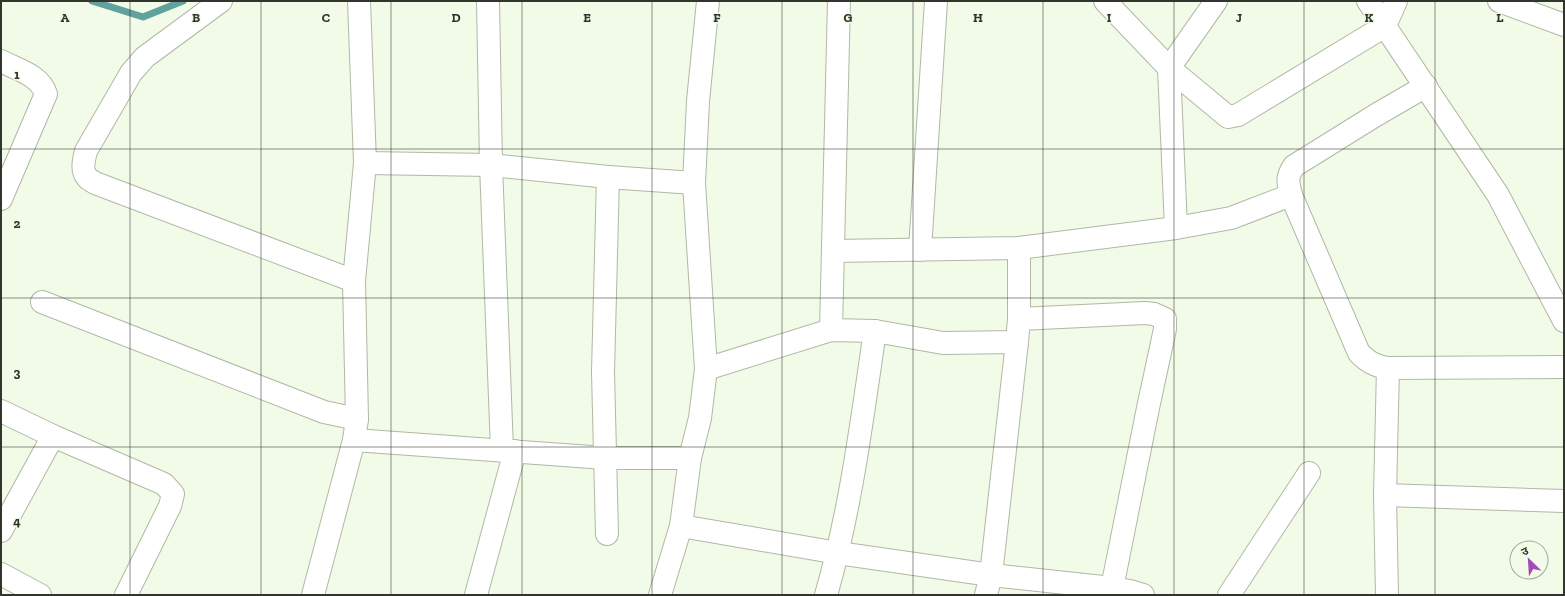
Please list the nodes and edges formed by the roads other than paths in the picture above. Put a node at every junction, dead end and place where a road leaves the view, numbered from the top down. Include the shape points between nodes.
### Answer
1 (222, 1) edge
2 (359, 1) edge
3 (488, 1) edge
4 (708, 1) edge
5 (839, 1) edge
6 (936, 1) edge
7 (1104, 1) edge
8 (1216, 1) edge
9 (1368, 1) edge
10 (1396, 1) edge
11 (1499, 1) edge
12 (1564, 25) edge
13 (1385, 26) junction
14 (1, 61) edge
15 (1169, 68) junction
16 (1426, 86) junction
17 (365, 163) junction
18 (491, 165) junction
19 (608, 177) junction
20 (694, 183) junction
21 (1291, 195) junction
22 (1, 199) edge
23 (1176, 228) junction
24 (1019, 248) junction
25 (920, 250) junction
26 (833, 251) junction
27 (354, 281) junction
28 (42, 302) dead end
29 (1019, 319) junction
30 (1564, 321) edge
31 (831, 330) junction
32 (875, 331) junction
33 (1017, 342) junction
34 (1564, 367) edge
35 (1388, 368) junction
36 (706, 369) junction
37 (1, 411) edge
38 (357, 419) junction
39 (53, 436) junction
40 (354, 440) junction
41 (508, 451) junction
42 (605, 458) junction
43 (690, 458) junction
44 (1309, 473) dead end
45 (1385, 495) junction
46 (1564, 501) edge
47 (681, 526) junction
48 (1, 531) edge
49 (607, 534) dead end
50 (838, 553) junction
51 (1, 574) edge
52 (989, 585) edge
53 (1112, 588) junction
54 (40, 595) edge
55 (126, 595) edge
56 (313, 595) edge
57 (476, 595) edge
58 (660, 595) edge
59 (826, 595) edge
60 (1143, 595) edge
61 (1229, 595) edge
62 (1387, 595) edge

1 - 27 street via 156,48 131,73 86,151 83,161 86,177 95,183
2 - 17 street
3 - 18 street
4 - 20 street via 698,101
5 - 26 street
6 - 25 street
7 - 15 street
8 - 15 street
9 - 13 street
10 - 13 street
11 - 12 street
13 - 15 street via 1233,117 1224,115
13 - 16 street
14 - 22 street via 35,78 41,83 46,94
15 - 23 street
16 - 21 street via 1294,166 1288,182
16 - 30 street via 1498,195
17 - 18 street
17 - 27 street
18 - 19 street
18 - 41 street
19 - 20 street
19 - 42 street via 603,372
20 - 36 street
21 - 23 street via 1231,218
21 - 35 street via 1360,353 1368,362
23 - 24 street
24 - 25 street
24 - 29 street
25 - 26 street
26 - 31 street
27 - 38 street
28 - 38 street via 324,412
29 - 33 street
29 - 53 street via 1145,313 1164,318 1165,329
31 - 32 street
31 - 36 street
32 - 33 street via 944,343
32 - 50 street
33 - 52 street
34 - 35 street
35 - 45 street
36 - 43 street via 700,418
37 - 39 street
38 - 40 street
39 - 48 street
39 - 55 street via 164,484 173,494 170,506
40 - 41 street
40 - 56 street
41 - 42 street
41 - 57 street
42 - 43 street
42 - 49 street
43 - 47 street
44 - 61 street
45 - 46 street
45 - 62 street
47 - 50 street
47 - 58 street
50 - 52 street
50 - 59 street
51 - 54 street
52 - 53 street
53 - 60 street

